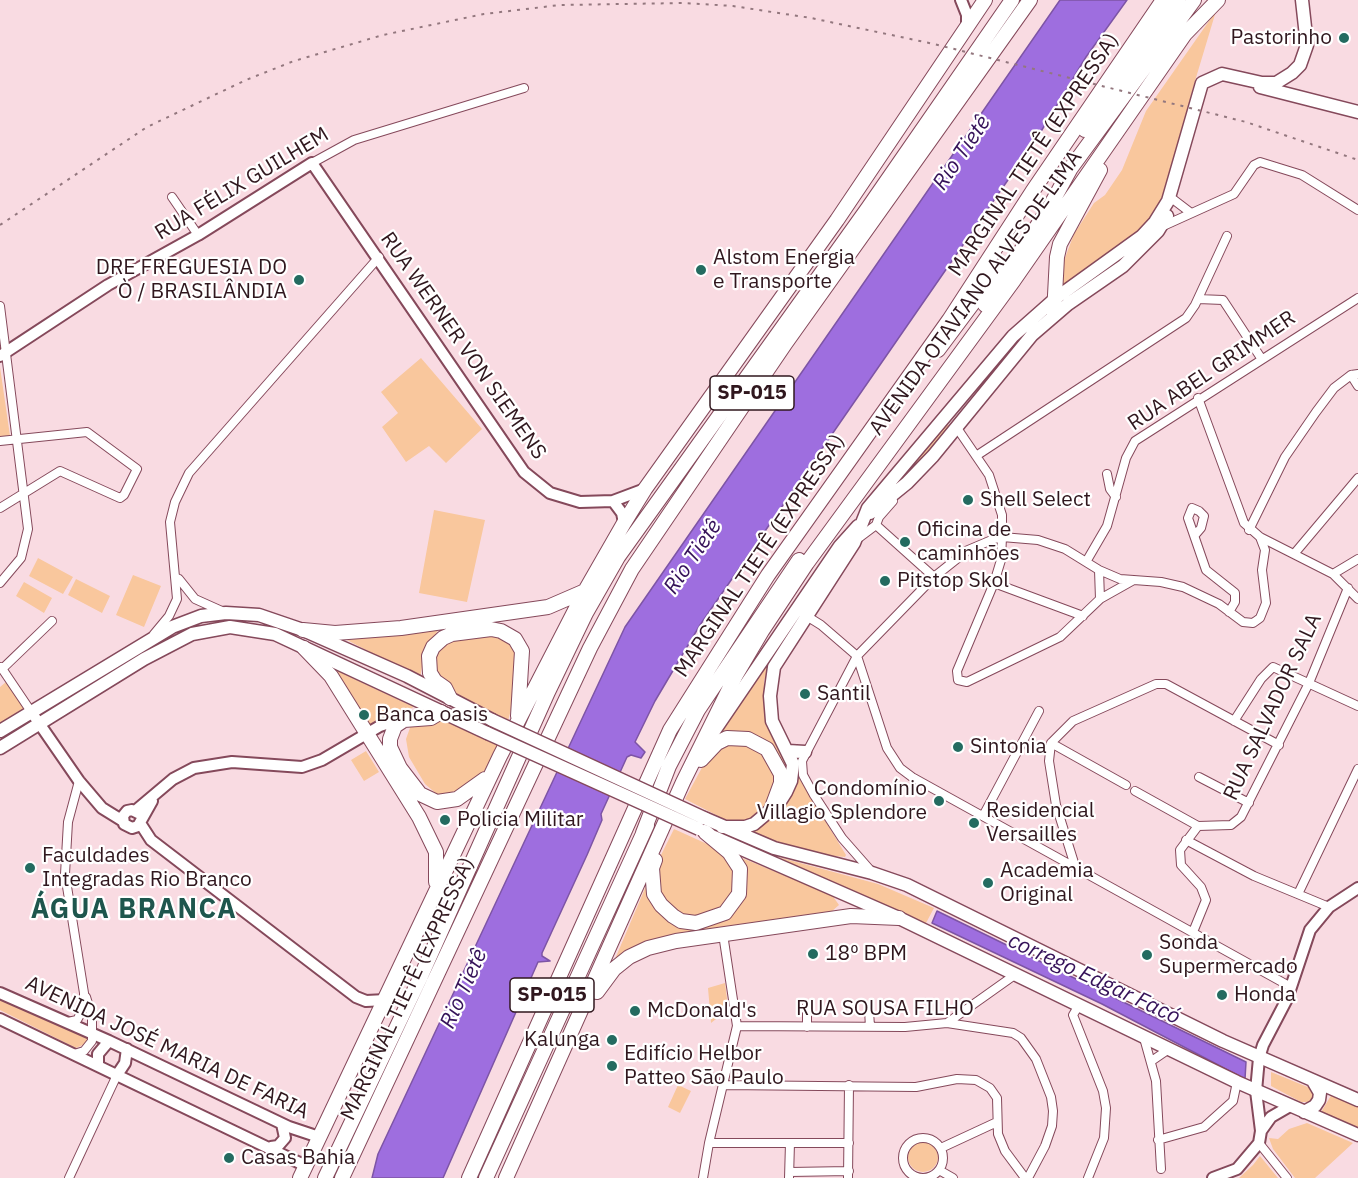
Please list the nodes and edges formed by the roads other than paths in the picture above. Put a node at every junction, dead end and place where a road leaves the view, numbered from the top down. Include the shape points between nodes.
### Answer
1 (961, 0) edge
2 (985, 0) edge
3 (1003, 0) edge
4 (1012, 0) edge
5 (1030, 0) edge
6 (1163, 0) edge
7 (1178, 0) edge
8 (1187, 0) edge
9 (1194, 0) edge
10 (1208, 0) edge
11 (1218, 0) edge
12 (1302, 0) edge
13 (967, 27) junction
14 (1185, 34) junction
15 (980, 38) junction
16 (1157, 52) junction
17 (950, 78) junction
18 (524, 88) dead end
19 (1275, 88) junction
20 (1358, 112) edge
21 (1120, 127) junction
22 (312, 163) junction
23 (1071, 168) junction
24 (172, 197) dead end
25 (1174, 200) junction
26 (1358, 210) edge
27 (1191, 213) junction
28 (837, 220) junction
29 (1161, 227) junction
30 (198, 236) junction
31 (1227, 236) dead end
32 (379, 257) junction
33 (830, 260) junction
34 (979, 274) junction
35 (1056, 298) junction
36 (1358, 298) edge
37 (1198, 299) junction
38 (0, 306) edge
39 (1054, 314) junction
40 (3, 354) edge
41 (1261, 358) junction
42 (1355, 375) edge
43 (1358, 386) edge
44 (713, 394) junction
45 (734, 396) junction
46 (1198, 398) junction
47 (951, 409) junction
48 (882, 415) junction
49 (957, 428) junction
50 (17, 439) junction
51 (0, 441) edge
52 (976, 456) junction
53 (1107, 474) dead end
54 (1358, 478) edge
55 (908, 483) junction
56 (645, 489) junction
57 (22, 493) junction
58 (1116, 497) junction
59 (613, 501) junction
60 (0, 508) edge
61 (864, 518) junction
62 (624, 523) junction
63 (876, 525) junction
64 (1249, 530) junction
65 (1195, 535) junction
66 (1002, 537) junction
67 (1260, 537) junction
68 (854, 543) junction
69 (1282, 548) junction
70 (1264, 554) junction
71 (1294, 554) junction
72 (618, 557) junction
73 (1358, 559) edge
74 (1086, 562) junction
75 (1099, 570) junction
76 (1333, 574) junction
77 (177, 576) junction
78 (934, 577) junction
79 (1132, 581) junction
80 (0, 583) edge
81 (994, 584) junction
82 (1348, 588) junction
83 (585, 591) junction
84 (1100, 599) junction
85 (1358, 599) edge
86 (612, 605) junction
87 (806, 607) junction
88 (1229, 612) junction
89 (226, 613) junction
90 (1083, 616) junction
91 (52, 621) dead end
92 (303, 630) junction
93 (762, 631) junction
94 (147, 643) junction
95 (304, 648) junction
96 (857, 656) junction
97 (2, 673) edge
98 (1309, 683) junction
99 (450, 698) junction
100 (1358, 706) edge
101 (1039, 711) dead end
102 (441, 712) junction
103 (32, 713) junction
104 (518, 718) junction
105 (404, 720) junction
106 (1234, 721) junction
107 (40, 725) junction
108 (0, 731) edge
109 (367, 734) junction
110 (704, 742) junction
111 (1051, 743) junction
112 (1279, 745) junction
113 (0, 748) edge
114 (788, 751) junction
115 (805, 752) junction
116 (1358, 769) edge
117 (491, 774) junction
118 (1199, 777) dead end
119 (79, 782) junction
120 (683, 782) junction
121 (1126, 785) dead end
122 (1135, 791) dead end
123 (95, 800) junction
124 (1249, 803) junction
125 (771, 810) junction
126 (136, 816) junction
127 (983, 816) junction
128 (123, 821) junction
129 (1198, 826) junction
130 (703, 827) junction
131 (722, 827) junction
132 (643, 833) junction
133 (1186, 840) junction
134 (656, 844) junction
135 (1075, 866) junction
136 (872, 873) junction
137 (436, 887) junction
138 (1358, 888) edge
139 (1298, 894) junction
140 (1329, 907) junction
141 (899, 918) junction
142 (1192, 932) junction
143 (723, 934) junction
144 (1016, 974) junction
145 (1291, 987) junction
146 (0, 993) edge
147 (84, 993) junction
148 (386, 1000) junction
149 (807, 1005) dead end
150 (1079, 1005) junction
151 (869, 1010) dead end
152 (579, 1015) junction
153 (0, 1019) edge
154 (65, 1023) junction
155 (947, 1023) junction
156 (737, 1026) junction
157 (807, 1027) junction
158 (870, 1027) junction
159 (93, 1034) junction
160 (1143, 1036) junction
161 (109, 1041) junction
162 (127, 1049) junction
163 (1169, 1049) junction
164 (74, 1054) junction
165 (1259, 1058) junction
166 (1153, 1060) junction
167 (98, 1065) junction
168 (117, 1075) junction
169 (1313, 1081) junction
170 (1237, 1082) junction
171 (724, 1085) junction
172 (849, 1085) junction
173 (1256, 1090) junction
174 (1358, 1100) edge
175 (1290, 1106) junction
176 (1304, 1112) junction
177 (516, 1115) junction
178 (997, 1122) junction
179 (282, 1124) junction
180 (1261, 1131) junction
181 (1358, 1135) edge
182 (319, 1137) junction
183 (1158, 1140) junction
184 (709, 1143) junction
185 (790, 1143) junction
186 (849, 1143) junction
187 (1259, 1143) junction
188 (271, 1147) junction
189 (941, 1148) junction
190 (1161, 1168) dead end
191 (303, 1172) edge
192 (848, 1174) edge
193 (934, 1174) edge
194 (790, 1175) edge
195 (69, 1178) edge
196 (325, 1178) edge
197 (342, 1178) edge
198 (469, 1178) edge
199 (486, 1178) edge
200 (493, 1178) edge
201 (506, 1178) edge
202 (704, 1178) edge
203 (953, 1178) edge
204 (1026, 1178) edge
205 (1088, 1178) edge
206 (1212, 1178) edge
207 (1287, 1178) edge

1 - 13 street
2 - 13 highway
3 - 15 highway
4 - 15 highway
5 - 86 highway, MARGINAL TIETÊ (EXPRESSA) / SP-015 via 693,477
6 - 34 highway, MARGINAL TIETÊ (EXPRESSA) / SP-015
7 - 34 highway, SP-015 via 1009,239
8 - 16 highway via 1160,39
9 - 16 highway
10 - 14 highway
11 - 14 highway, AVENIDA OTAVIANO ALVES DE LIMA
12 - 19 main road via 1304,57
13 - 28 highway
14 - 21 highway, AVENIDA OTAVIANO ALVES DE LIMA
15 - 17 highway
15 - 33 highway via 891,176
16 - 23 highway
17 - 28 highway via 938,86 853,204
17 - 33 highway via 832,251
18 - 22 street, RUA FÉLIX GUILHEM via 354,140
19 - 20 main road
19 - 25 main road via 1231,80 1213,82 1208,87 1202,94
19 - 35 main road via 1222,74 1202,83 1163,210 1142,236
21 - 35 highway via 1113,148 1060,244
21 - 93 highway, AVENIDA OTAVIANO ALVES DE LIMA
22 - 30 street, RUA FÉLIX GUILHEM
22 - 32 street, RUA WERNER VON SIEMENS
23 - 48 highway via 916,379
23 - 132 highway via 989,300 782,582 714,682 679,743
24 - 30 street
25 - 27 street
25 - 29 main road
26 - 27 street via 1302,175 1260,162 1234,194
27 - 29 street
28 - 44 highway
29 - 39 main road via 1123,266
30 - 40 street, RUA FÉLIX GUILHEM via 108,285
31 - 37 street
32 - 59 street, RUA WERNER VON SIEMENS via 524,472 550,493 565,499 588,503
32 - 77 street via 189,473 170,522
33 - 45 highway
34 - 48 highway, MARGINAL TIETÊ (EXPRESSA) / SP-015
35 - 39 highway
35 - 47 main road via 1001,349
36 - 41 street, RUA ABEL GRIMMER
37 - 41 street via 1223,300
37 - 52 street via 1180,322
38 - 40 street
39 - 49 main road via 1032,335
40 - 50 street
41 - 46 street, RUA ABEL GRIMMER
42 - 43 street
42 - 64 street via 1334,388 1285,456
44 - 56 highway
44 - 72 highway
45 - 72 highway
45 - 86 highway via 621,572 613,588
46 - 58 street, RUA ABEL GRIMMER via 1135,441 1126,458
46 - 64 street
47 - 49 main road
47 - 61 main road via 887,483
48 - 198 highway, MARGINAL TIETÊ (EXPRESSA) / SP-015 via 768,575 670,730
49 - 52 street
49 - 55 main road
50 - 51 street
50 - 57 street
50 - 57 street via 87,432 137,469 120,498 60,471
52 - 66 street via 996,492
53 - 58 street
54 - 71 street
55 - 61 main road
55 - 63 street
56 - 59 street, RUA WERNER VON SIEMENS
56 - 62 highway
57 - 60 street
57 - 80 street via 27,508 27,540 21,558
58 - 74 street, RUA ABEL GRIMMER via 1107,526
59 - 62 street
61 - 68 main road, AVENIDA OTAVIANO ALVES DE LIMA
61 - 87 main road, AVENIDA OTAVIANO ALVES DE LIMA via 840,546
62 - 83 highway
63 - 68 street
63 - 78 street
64 - 67 street
65 - 65 street via 1188,518 1192,508 1204,516
65 - 88 street via 1206,570 1235,593
66 - 74 street via 1038,540 1065,549
66 - 78 street via 968,550
66 - 81 street
67 - 69 street
67 - 70 street
68 - 87 main road, AVENIDA OTAVIANO ALVES DE LIMA
69 - 70 street
69 - 71 street
70 - 88 street via 1266,603 1260,618 1249,623
71 - 76 street
72 - 196 highway via 532,725 421,976
73 - 76 street
74 - 75 street
75 - 79 street
75 - 84 street
76 - 82 street
77 - 89 street via 195,598
77 - 94 street via 174,609
78 - 96 street
79 - 84 street
79 - 88 street via 1184,588
81 - 90 street
81 - 90 street via 957,671 960,682 974,679 1060,637
82 - 85 street
82 - 98 street, RUA SALVADOR SALA
83 - 92 highway via 548,608 401,628 335,633
83 - 104 highway
84 - 90 street
86 - 197 highway, MARGINAL TIETÊ (EXPRESSA) / SP-015
87 - 96 street
87 - 110 main road, AVENIDA OTAVIANO ALVES DE LIMA
87 - 114 main road, AVENIDA OTAVIANO ALVES DE LIMA via 779,656 770,686 772,721
89 - 92 main road via 259,615
89 - 94 main road via 186,621
91 - 97 street
92 - 99 main road
93 - 110 highway, AVENIDA OTAVIANO ALVES DE LIMA
93 - 132 highway via 749,642 710,707
94 - 103 main road
95 - 102 main road
95 - 107 main road via 262,631 212,628 144,659
95 - 109 highway via 331,676
96 - 115 street
96 - 127 street via 892,758 912,777
97 - 103 street
98 - 100 street
98 - 106 street via 1277,668 1270,669
98 - 112 street, RUA SALVADOR SALA
99 - 104 highway via 430,673 433,647 452,634 501,631 515,639 522,651
99 - 130 main road, bridge
101 - 127 street
102 - 105 highway via 431,718
102 - 130 main road, bridge
103 - 107 street
103 - 108 main road
104 - 117 highway
105 - 109 street via 398,719
105 - 117 highway via 391,733 390,747 400,768 426,798 444,802 457,799
106 - 111 street via 1176,687 1156,684 1073,721
106 - 112 street
107 - 113 main road
107 - 119 street
109 - 126 street via 302,767 218,762 182,773 161,788
109 - 137 highway via 431,839 437,862
110 - 120 highway, AVENIDA OTAVIANO ALVES DE LIMA
111 - 121 street
111 - 135 street via 1050,776
112 - 124 street, RUA SALVADOR SALA
114 - 115 main road
114 - 125 main road, AVENIDA OTAVIANO ALVES DE LIMA via 793,764 791,781
115 - 136 street via 803,774 814,795 842,838
116 - 139 street
117 - 137 highway
118 - 124 street
119 - 123 street
119 - 147 street via 68,822 65,874
120 - 125 highway via 717,743 727,738 748,739 767,749 781,774
120 - 134 highway, AVENIDA OTAVIANO ALVES DE LIMA
122 - 129 street
123 - 126 street
123 - 128 street
124 - 129 street, RUA SALVADOR SALA via 1231,825
125 - 131 main road, AVENIDA OTAVIANO ALVES DE LIMA via 745,827
126 - 128 street via 125,813
126 - 128 street via 132,828
126 - 148 street via 151,840 356,997 372,1002
127 - 135 street
129 - 133 street
130 - 131 main road
130 - 134 highway via 737,861 741,879 731,906 704,922 681,921 654,894 652,868 658,853
130 - 141 main road
131 - 136 main road via 774,848
132 - 177 highway
133 - 139 street
133 - 142 street via 1180,850 1181,865 1206,900
134 - 152 highway, AVENIDA OTAVIANO ALVES DE LIMA
135 - 142 street
136 - 165 main road via 929,895
137 - 148 highway
138 - 140 street
139 - 140 street
140 - 145 street via 1310,930
141 - 143 highway via 851,916
141 - 144 main road
142 - 145 street
143 - 152 highway via 676,940 629,957 614,969
143 - 156 street
144 - 150 main road
144 - 155 street
145 - 165 street
146 - 154 street, AVENIDA JOSÉ MARIA DE FARIA
147 - 154 street via 80,1017
147 - 159 street via 91,1010
148 - 182 highway
149 - 157 street
150 - 160 main road
150 - 205 street via 1073,1015 1106,1108 1104,1138
151 - 158 street
152 - 201 highway, AVENIDA OTAVIANO ALVES DE LIMA
153 - 164 street
154 - 159 street, AVENIDA JOSÉ MARIA DE FARIA
155 - 158 street, RUA SOUSA FILHO
155 - 204 street, RUA SOUSA FILHO via 1013,1033 1036,1059 1053,1112 1045,1146
156 - 157 street, RUA SOUSA FILHO
156 - 171 street
157 - 158 street, RUA SOUSA FILHO
159 - 161 street, AVENIDA JOSÉ MARIA DE FARIA
159 - 164 street via 88,1047
160 - 163 main road
160 - 166 street
161 - 162 street, AVENIDA JOSÉ MARIA DE FARIA
161 - 167 street via 99,1054
162 - 168 street via 125,1063
162 - 179 street, AVENIDA JOSÉ MARIA DE FARIA
163 - 166 street
163 - 170 main road
164 - 167 street
165 - 169 main road
165 - 173 street
166 - 183 street
167 - 168 street
168 - 188 street
168 - 195 street
169 - 174 main road
169 - 176 main road via 1320,1093 1319,1100
170 - 173 main road
170 - 183 street via 1233,1101 1204,1127
171 - 172 street
171 - 184 street
172 - 178 street via 916,1087 957,1079 976,1080 990,1088 997,1098
172 - 186 street
173 - 175 main road
173 - 180 street
175 - 176 main road
175 - 180 street via 1271,1117
176 - 181 main road
177 - 199 highway
177 - 200 highway
178 - 189 street
178 - 204 street via 1001,1143
179 - 182 street, AVENIDA JOSÉ MARIA DE FARIA
179 - 188 street via 285,1138
180 - 187 street
182 - 191 highway
183 - 190 street
184 - 185 street
184 - 202 street
185 - 186 street
185 - 194 street
186 - 192 street
187 - 206 street via 1237,1169
187 - 207 street
188 - 191 street
189 - 193 street via 943,1160
189 - 193 street via 925,1137 912,1141 904,1151 904,1165 911,1173 920,1178
192 - 194 street
193 - 203 street

